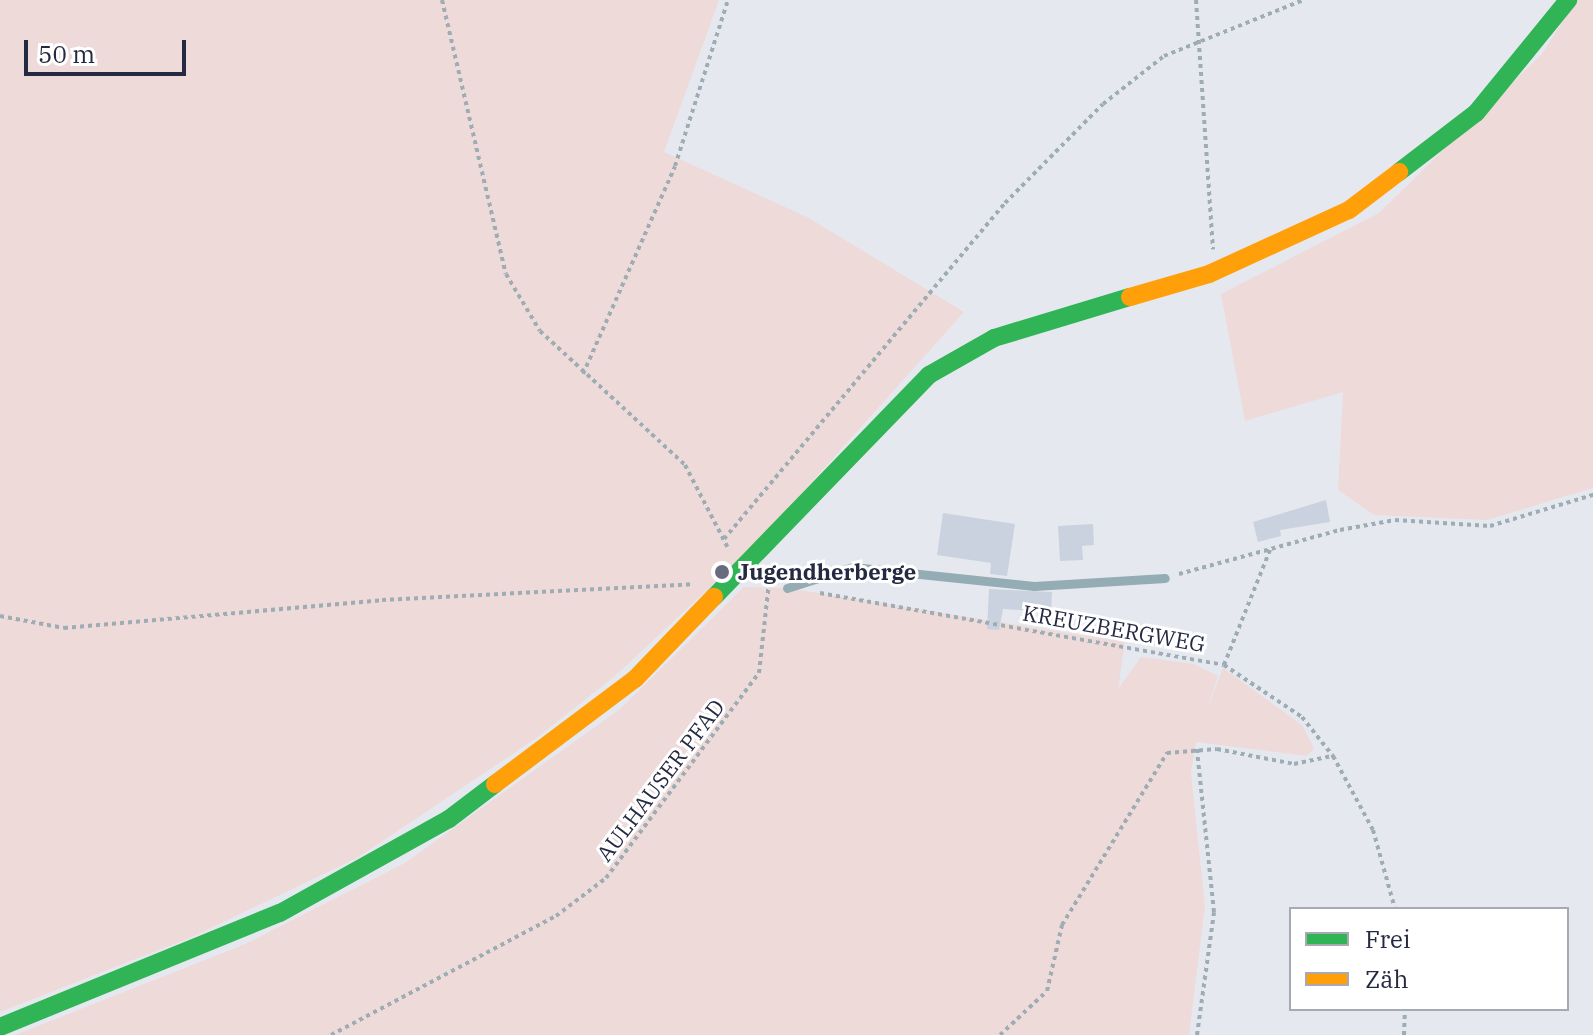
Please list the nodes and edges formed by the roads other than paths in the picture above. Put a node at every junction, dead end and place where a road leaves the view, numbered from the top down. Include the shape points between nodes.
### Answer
1 (1568, 0) edge
2 (1165, 578) road end
3 (787, 588) road end
4 (0, 1027) edge

1 - 4 main road via 1476,113 1437,148 1349,210 1215,271 962,353 898,400 730,589 575,730 381,861 210,944
2 - 3 lane via 1034,586 853,567

